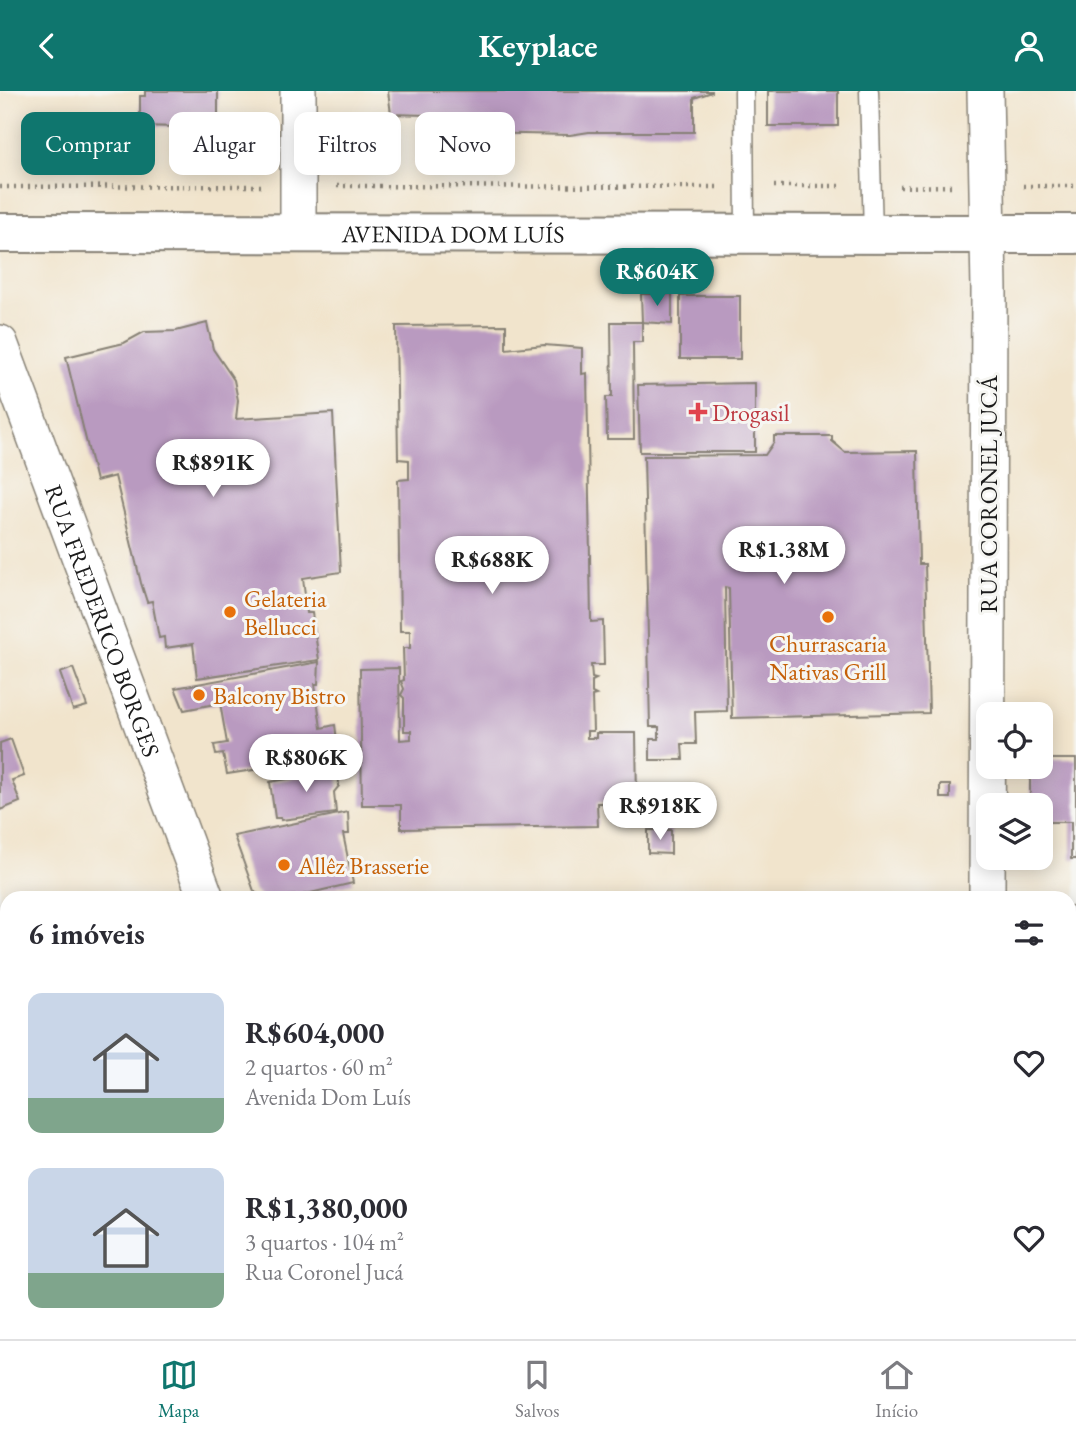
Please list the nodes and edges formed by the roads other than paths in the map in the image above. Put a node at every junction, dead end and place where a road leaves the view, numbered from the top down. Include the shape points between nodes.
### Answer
1 (298, 91) edge
2 (744, 91) edge
3 (869, 91) edge
4 (985, 91) edge
5 (298, 231) junction
6 (0, 233) edge
7 (745, 233) junction
8 (873, 233) junction
9 (988, 233) junction
10 (1076, 234) edge
11 (0, 344) edge
12 (203, 891) edge
13 (987, 891) edge

1 - 5 street
2 - 7 lane
3 - 8 lane
4 - 9 street, RUA CORONEL JUCÁ
5 - 6 main road, AVENIDA DOM LUÍS
5 - 7 main road, AVENIDA DOM LUÍS
7 - 8 main road, AVENIDA DOM LUÍS
8 - 9 main road, AVENIDA DOM LUÍS
9 - 10 main road, AVENIDA DOM LUÍS
9 - 13 street, RUA CORONEL JUCÁ
11 - 12 street, RUA FREDERICO BORGES

